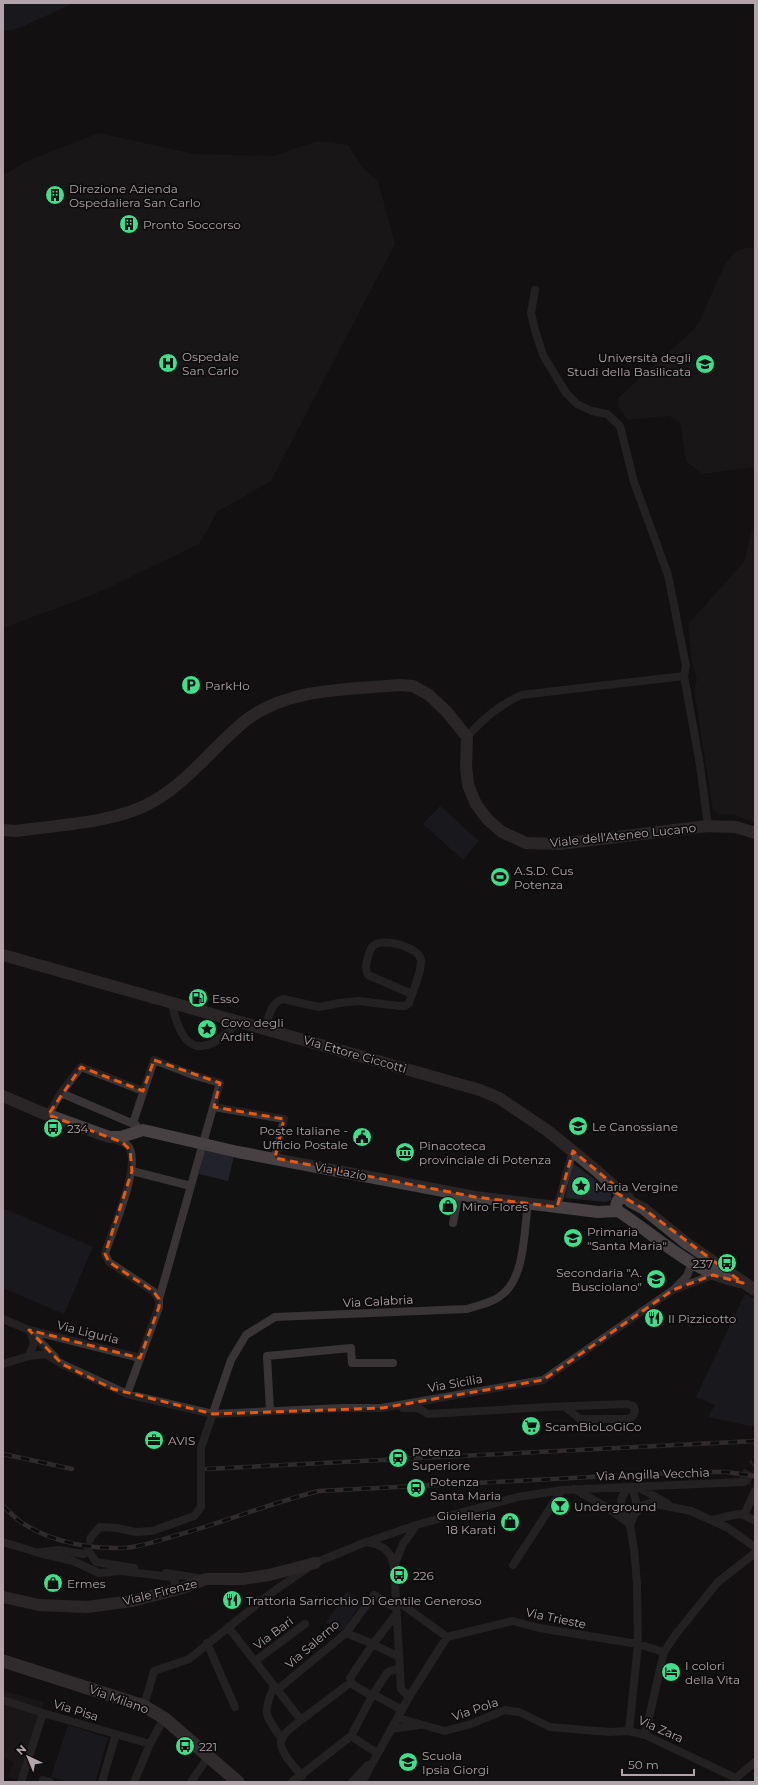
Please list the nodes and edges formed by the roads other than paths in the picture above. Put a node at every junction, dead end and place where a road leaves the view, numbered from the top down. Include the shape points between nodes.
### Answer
1 (535, 290) dead end
2 (684, 676) junction
3 (467, 737) junction
4 (708, 826) junction
5 (3, 830) edge
6 (755, 833) edge
7 (3, 955) edge
8 (412, 994) junction
9 (172, 1003) junction
10 (239, 1021) junction
11 (265, 1028) junction
12 (144, 1091) junction
13 (61, 1093) junction
14 (3, 1096) edge
15 (214, 1107) junction
16 (48, 1115) junction
17 (133, 1123) junction
18 (143, 1130) junction
19 (109, 1137) junction
20 (203, 1144) junction
21 (573, 1151) junction
22 (275, 1158) junction
23 (132, 1171) junction
24 (191, 1186) junction
25 (459, 1193) junction
26 (528, 1204) junction
27 (624, 1205) junction
28 (557, 1207) junction
29 (453, 1223) dead end
30 (692, 1263) junction
31 (713, 1275) junction
32 (743, 1283) junction
33 (673, 1290) junction
34 (755, 1290) edge
35 (159, 1303) junction
36 (3, 1319) edge
37 (29, 1330) junction
38 (30, 1356) junction
39 (140, 1358) junction
40 (392, 1363) dead end
41 (3, 1364) edge
42 (62, 1364) junction
43 (127, 1394) junction
44 (564, 1407) junction
45 (382, 1408) junction
46 (270, 1411) junction
47 (213, 1414) junction
48 (744, 1482) dead end
49 (632, 1487) junction
50 (572, 1489) junction
51 (562, 1490) junction
52 (755, 1491) edge
53 (672, 1506) junction
54 (637, 1512) junction
55 (744, 1515) junction
56 (712, 1520) junction
57 (755, 1521) edge
58 (416, 1525) junction
59 (630, 1525) junction
60 (90, 1540) dead end
61 (3, 1542) edge
62 (366, 1542) junction
63 (755, 1547) edge
64 (39, 1553) junction
65 (755, 1553) edge
66 (315, 1563) junction
67 (513, 1565) dead end
68 (394, 1566) junction
69 (206, 1580) junction
70 (172, 1591) junction
71 (3, 1597) edge
72 (396, 1607) junction
73 (305, 1624) dead end
74 (228, 1627) junction
75 (346, 1633) junction
76 (447, 1637) junction
77 (207, 1643) junction
78 (373, 1644) junction
79 (638, 1644) junction
80 (664, 1652) junction
81 (399, 1658) junction
82 (3, 1661) edge
83 (255, 1661) junction
84 (400, 1669) junction
85 (346, 1686) dead end
86 (276, 1688) junction
87 (373, 1695) junction
88 (409, 1698) junction
89 (3, 1700) edge
90 (144, 1706) junction
91 (235, 1707) dead end
92 (402, 1710) junction
93 (44, 1712) junction
94 (164, 1718) junction
95 (398, 1718) junction
96 (301, 1720) junction
97 (422, 1725) junction
98 (391, 1729) junction
99 (629, 1731) junction
100 (116, 1734) junction
101 (645, 1735) junction
102 (351, 1736) junction
103 (282, 1739) junction
104 (150, 1744) junction
105 (376, 1756) junction
106 (208, 1757) junction
107 (755, 1762) edge
108 (302, 1776) junction
109 (21, 1782) edge
110 (102, 1782) edge
111 (134, 1782) edge
112 (191, 1782) edge
113 (238, 1782) edge
114 (292, 1782) edge
115 (352, 1782) edge
116 (362, 1782) edge

1 - 2 street via 531,313 535,330 543,355 566,393 577,404 592,411 608,414 620,426 634,482 668,575 686,666
2 - 3 street via 521,695 502,704 486,716
2 - 4 street
3 - 4 main road, Viale dell'Ateneo Lucano via 468,785 476,804 488,820 502,832 526,843 559,844
3 - 5 main road via 429,695 413,686 399,685 306,694 272,704 245,721 184,781 154,802 122,816 16,831
4 - 6 main road, Viale dell'Ateneo Lucano via 736,827
7 - 9 main road, Via Ettore Ciccotti
8 - 8 street via 421,960 418,954 409,948 390,943 380,942 374,945 366,964 368,975
8 - 11 street via 405,1006 359,1002 319,1007 283,1000 272,1007
9 - 10 main road, Via Ettore Ciccotti
9 - 10 street via 175,1019 185,1040 193,1046 206,1046 224,1037
10 - 11 main road, Via Ettore Ciccotti
11 - 21 main road, Via Ettore Ciccotti via 480,1090 499,1098 535,1121
12 - 13 street via 82,1067
12 - 15 street via 154,1060 220,1083
12 - 17 street
13 - 16 street
13 - 17 street
14 - 16 main road
15 - 20 street
15 - 22 street via 284,1119
16 - 19 main road
17 - 18 street
18 - 19 main road via 121,1137
18 - 20 main road, Via Lazio
19 - 23 street via 128,1146 132,1158
20 - 22 main road, Via Lazio
20 - 24 street
21 - 27 main road, Via Ettore Ciccotti via 612,1184
21 - 28 street
22 - 25 main road, Via Lazio
23 - 24 street
23 - 35 street via 105,1254 109,1262 153,1291
24 - 35 street
25 - 26 main road, Via Lazio
25 - 29 street
26 - 28 main road, Via Lazio
26 - 47 street, Via Calabria via 518,1274 504,1294 467,1309 276,1317 246,1335 231,1360
27 - 28 main road, Via Lazio via 606,1212
27 - 30 main road
27 - 32 main road
30 - 31 main road
30 - 33 street via 687,1276
31 - 32 main road
31 - 33 street
32 - 34 main road
33 - 45 street, Via Sicilia via 543,1380
35 - 39 street
36 - 37 street
37 - 38 street via 34,1343
37 - 39 street, Via Liguria
37 - 42 street
38 - 41 street, Via Sicilia
38 - 42 street, Via Sicilia via 46,1354
39 - 43 street
40 - 46 street via 352,1363 351,1348 267,1356
42 - 43 street, Via Sicilia
43 - 47 street, Via Sicilia
44 - 44 street via 580,1419 629,1419 635,1411 633,1406 627,1404
44 - 45 street via 428,1414 418,1408
45 - 46 street, Via Sicilia
46 - 47 street, Via Sicilia
47 - 60 street, Via Calabria via 202,1448 201,1507 194,1516 152,1531 136,1532 100,1527
48 - 49 street, Via Angilla Vecchia
49 - 50 street, Via Angilla Vecchia
49 - 53 street
49 - 54 street
49 - 59 street, Via Zara via 621,1500
50 - 51 street, Via Angilla Vecchia
50 - 59 street via 608,1508
51 - 58 street, Via Angilla Vecchia via 518,1497
51 - 67 street
52 - 55 street
53 - 54 street via 650,1503 643,1505
53 - 56 street
54 - 59 street
55 - 56 street
55 - 57 street
56 - 63 street
58 - 62 street, Via Angilla Vecchia
58 - 68 street via 403,1544
59 - 79 street, Via Zara via 637,1583
61 - 64 street
62 - 66 street, Via Angilla Vecchia
62 - 68 street via 385,1549 391,1556
64 - 69 street via 59,1550 83,1554 88,1551 96,1562
64 - 70 street via 73,1561 99,1573 121,1571 170,1577 175,1580
65 - 80 street via 718,1582
66 - 69 main road, Viale Firenze via 269,1575
66 - 74 street, Via Angilla Vecchia
68 - 72 street
69 - 70 main road, Viale Firenze
70 - 71 main road, Viale Firenze via 86,1607 39,1605
72 - 75 street, Via Salerno via 374,1594
72 - 76 street
72 - 78 street
72 - 81 street
73 - 83 street, Via Bari
74 - 77 street, Via Angilla Vecchia
74 - 83 street
75 - 78 street
75 - 86 street, Via Salerno
76 - 79 street, Via Trieste via 513,1621
76 - 88 street
77 - 90 street, Via Angilla Vecchia via 189,1658 154,1671
77 - 91 street
78 - 81 street
78 - 87 street via 350,1678 350,1681
79 - 80 street, Via Trieste
79 - 99 street, Via Zara
80 - 101 street
81 - 84 street
82 - 90 main road, Via Milano
83 - 86 street
84 - 87 street via 390,1671
84 - 88 street via 401,1689
85 - 96 street
86 - 96 street
86 - 103 street, Via Salerno via 265,1710
87 - 92 street
87 - 102 street
88 - 92 street
89 - 93 street
90 - 94 main road, Via Milano
92 - 95 street
93 - 100 street, Via Pisa
93 - 109 street, Via Pisa
94 - 104 street
94 - 106 main road, Via Milano
95 - 97 street, Via Pola
95 - 98 street
96 - 103 street
97 - 98 street
97 - 99 street, Via Pola via 446,1731 505,1710 519,1712 550,1727 609,1732
98 - 105 street
99 - 101 street, Via Zara
100 - 104 street, Via Pisa
100 - 110 street
101 - 107 street, Via Zara via 736,1778
102 - 105 street
102 - 108 street
103 - 108 street via 282,1750
104 - 111 street
105 - 115 street
105 - 116 street
106 - 112 street
106 - 113 main road, Via Milano
108 - 114 street

